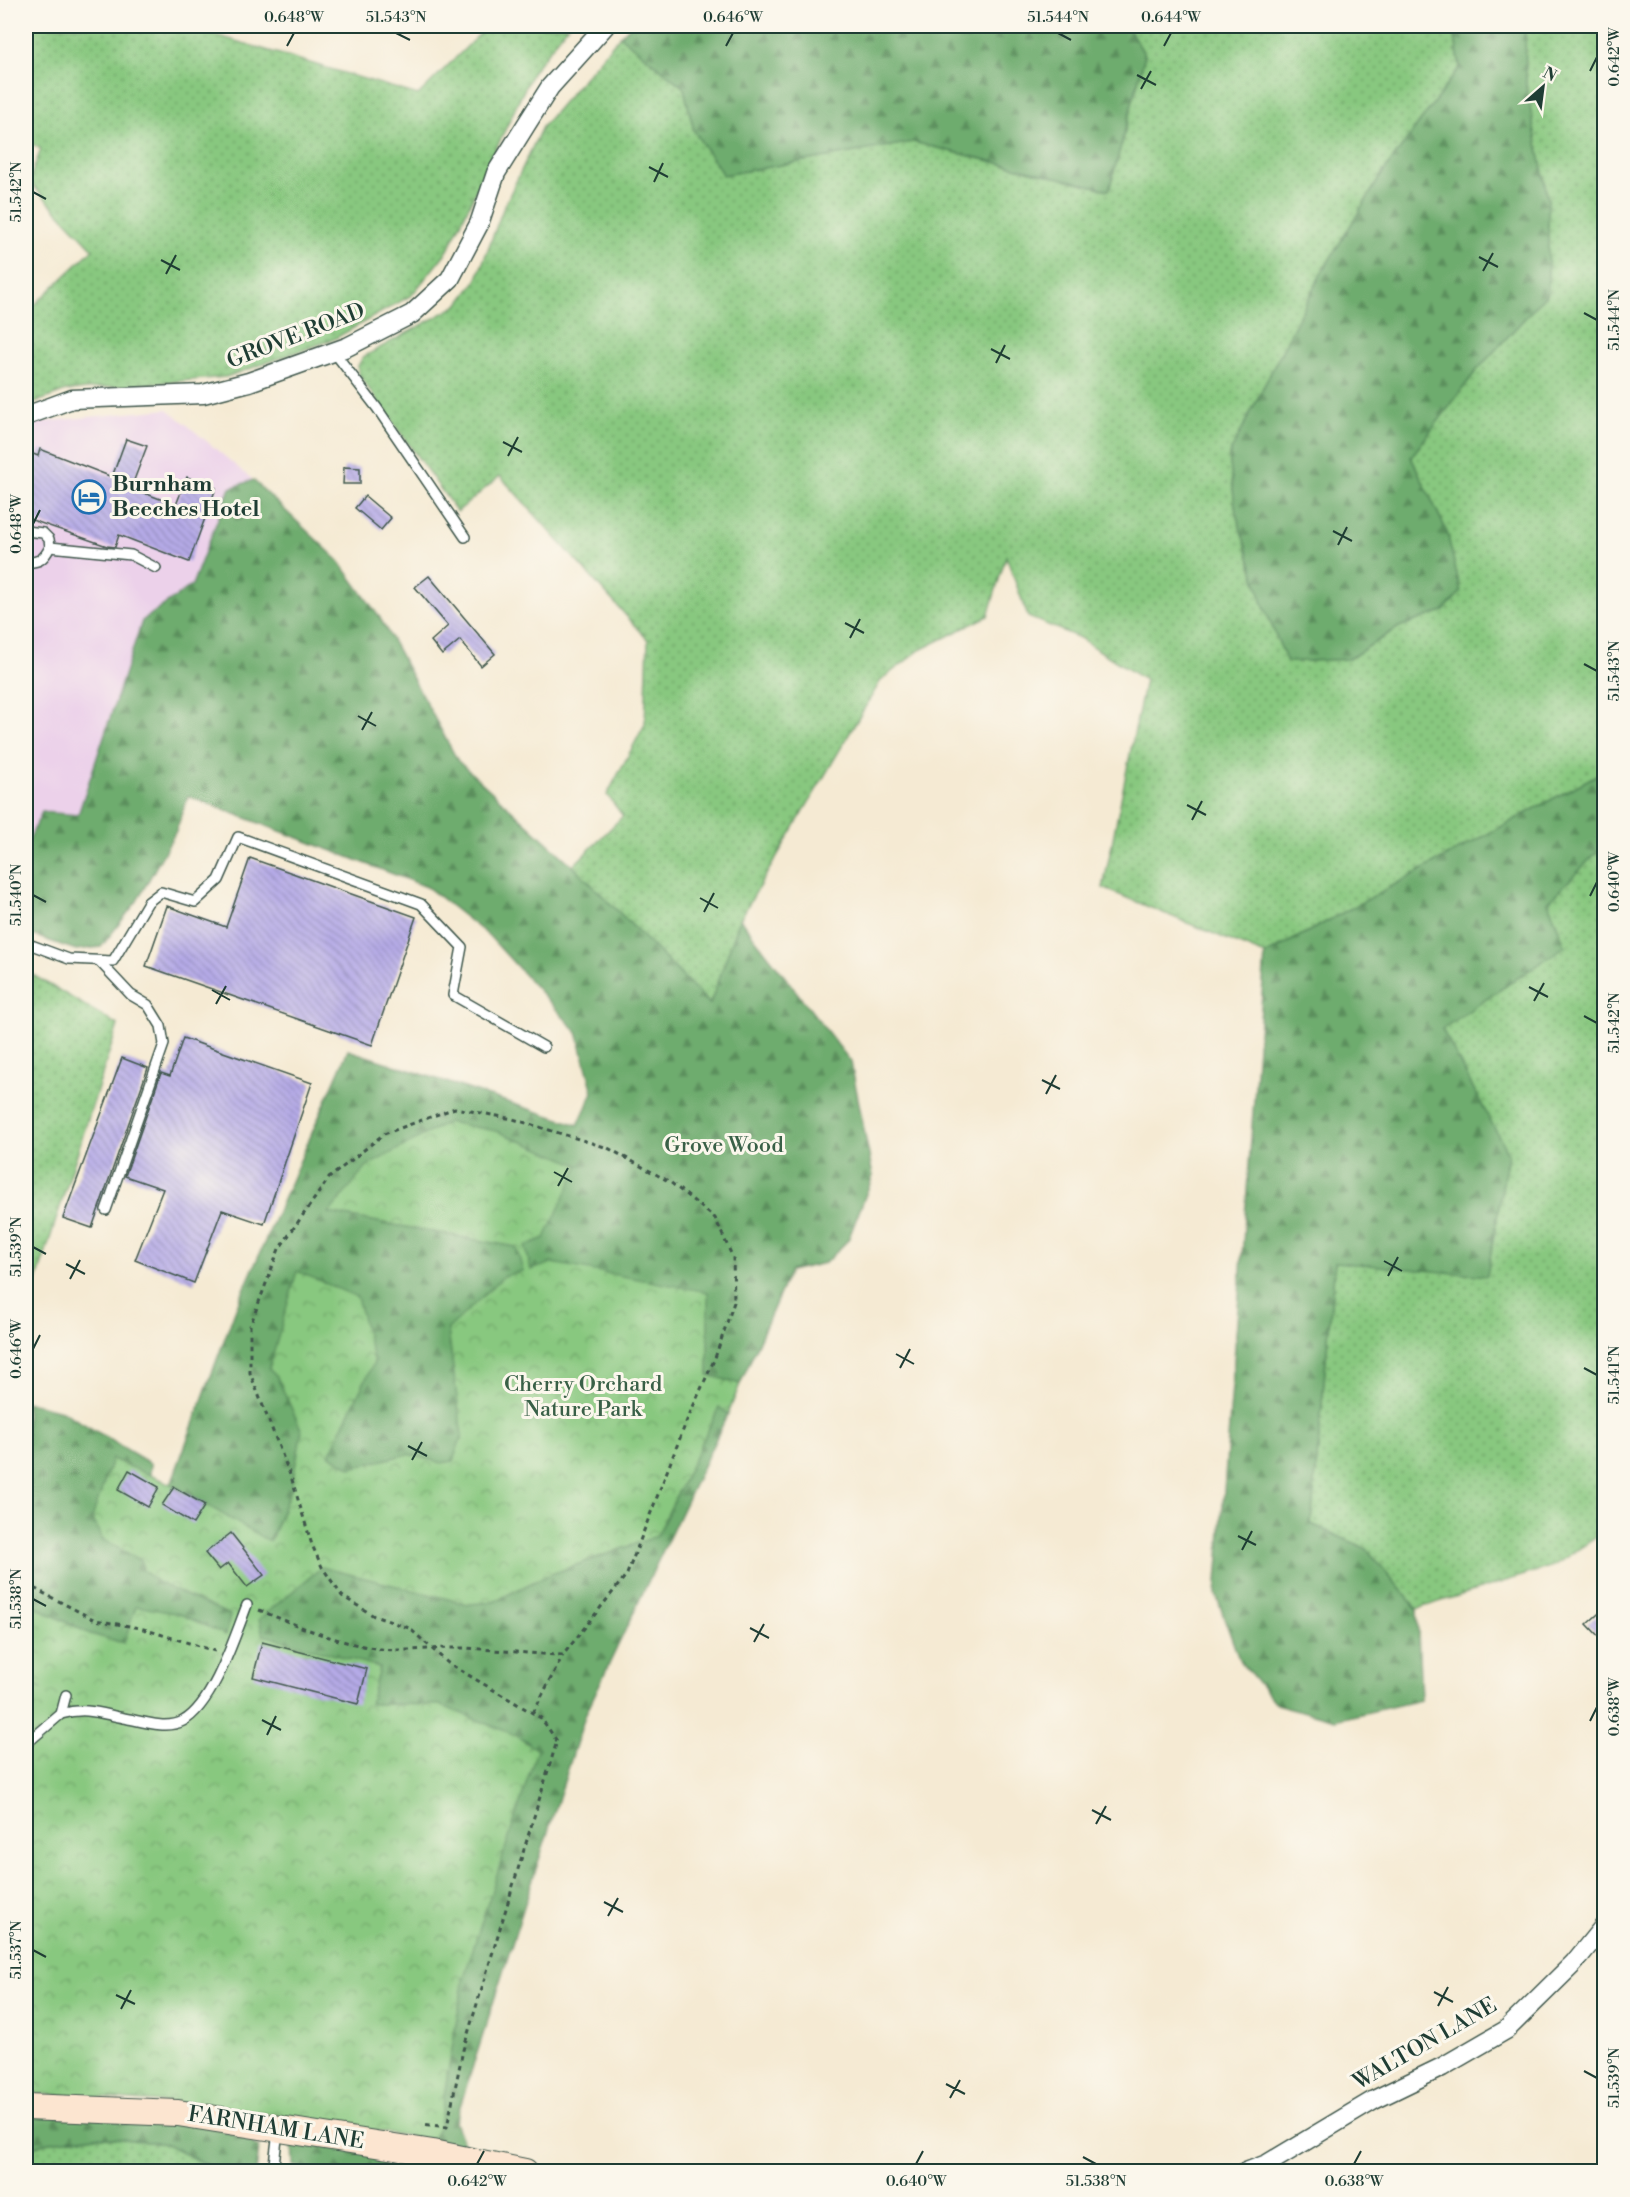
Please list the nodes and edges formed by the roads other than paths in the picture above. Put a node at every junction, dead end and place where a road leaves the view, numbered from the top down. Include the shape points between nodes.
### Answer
1 (605, 26) edge
2 (334, 352) junction
3 (26, 416) edge
4 (26, 531) edge
5 (465, 537) dead end
6 (50, 547) junction
7 (26, 562) edge
8 (156, 568) dead end
9 (26, 943) edge
10 (99, 961) junction
11 (543, 1047) dead end
12 (106, 1210) dead end
13 (246, 1605) road end
14 (66, 1695) dead end
15 (61, 1714) junction
16 (26, 1744) edge
17 (1605, 1926) edge
18 (26, 2107) edge
19 (278, 2128) junction
20 (273, 2172) edge
21 (525, 2172) edge
22 (1246, 2172) edge

1 - 2 street, GROVE ROAD via 550,87 525,124 496,173 479,224 450,279 412,314
2 - 3 street, GROVE ROAD via 203,394 72,399
2 - 5 lane
4 - 6 lane via 43,533
6 - 7 lane via 45,557
6 - 8 lane via 131,555
9 - 10 lane via 69,959
10 - 11 lane via 113,961 148,902 161,892 195,902 219,880 238,837 421,904 462,947 453,995
10 - 12 lane via 131,995 148,1005 161,1026 164,1044
13 - 15 lane via 205,1699 183,1721 162,1725 80,1709
14 - 15 lane
15 - 16 lane
17 - 22 street, WALTON LANE via 1574,1963 1506,2030 1374,2100 1267,2164
18 - 19 street, FARNHAM LANE via 178,2113
19 - 20 lane
19 - 21 street, FARNHAM LANE

